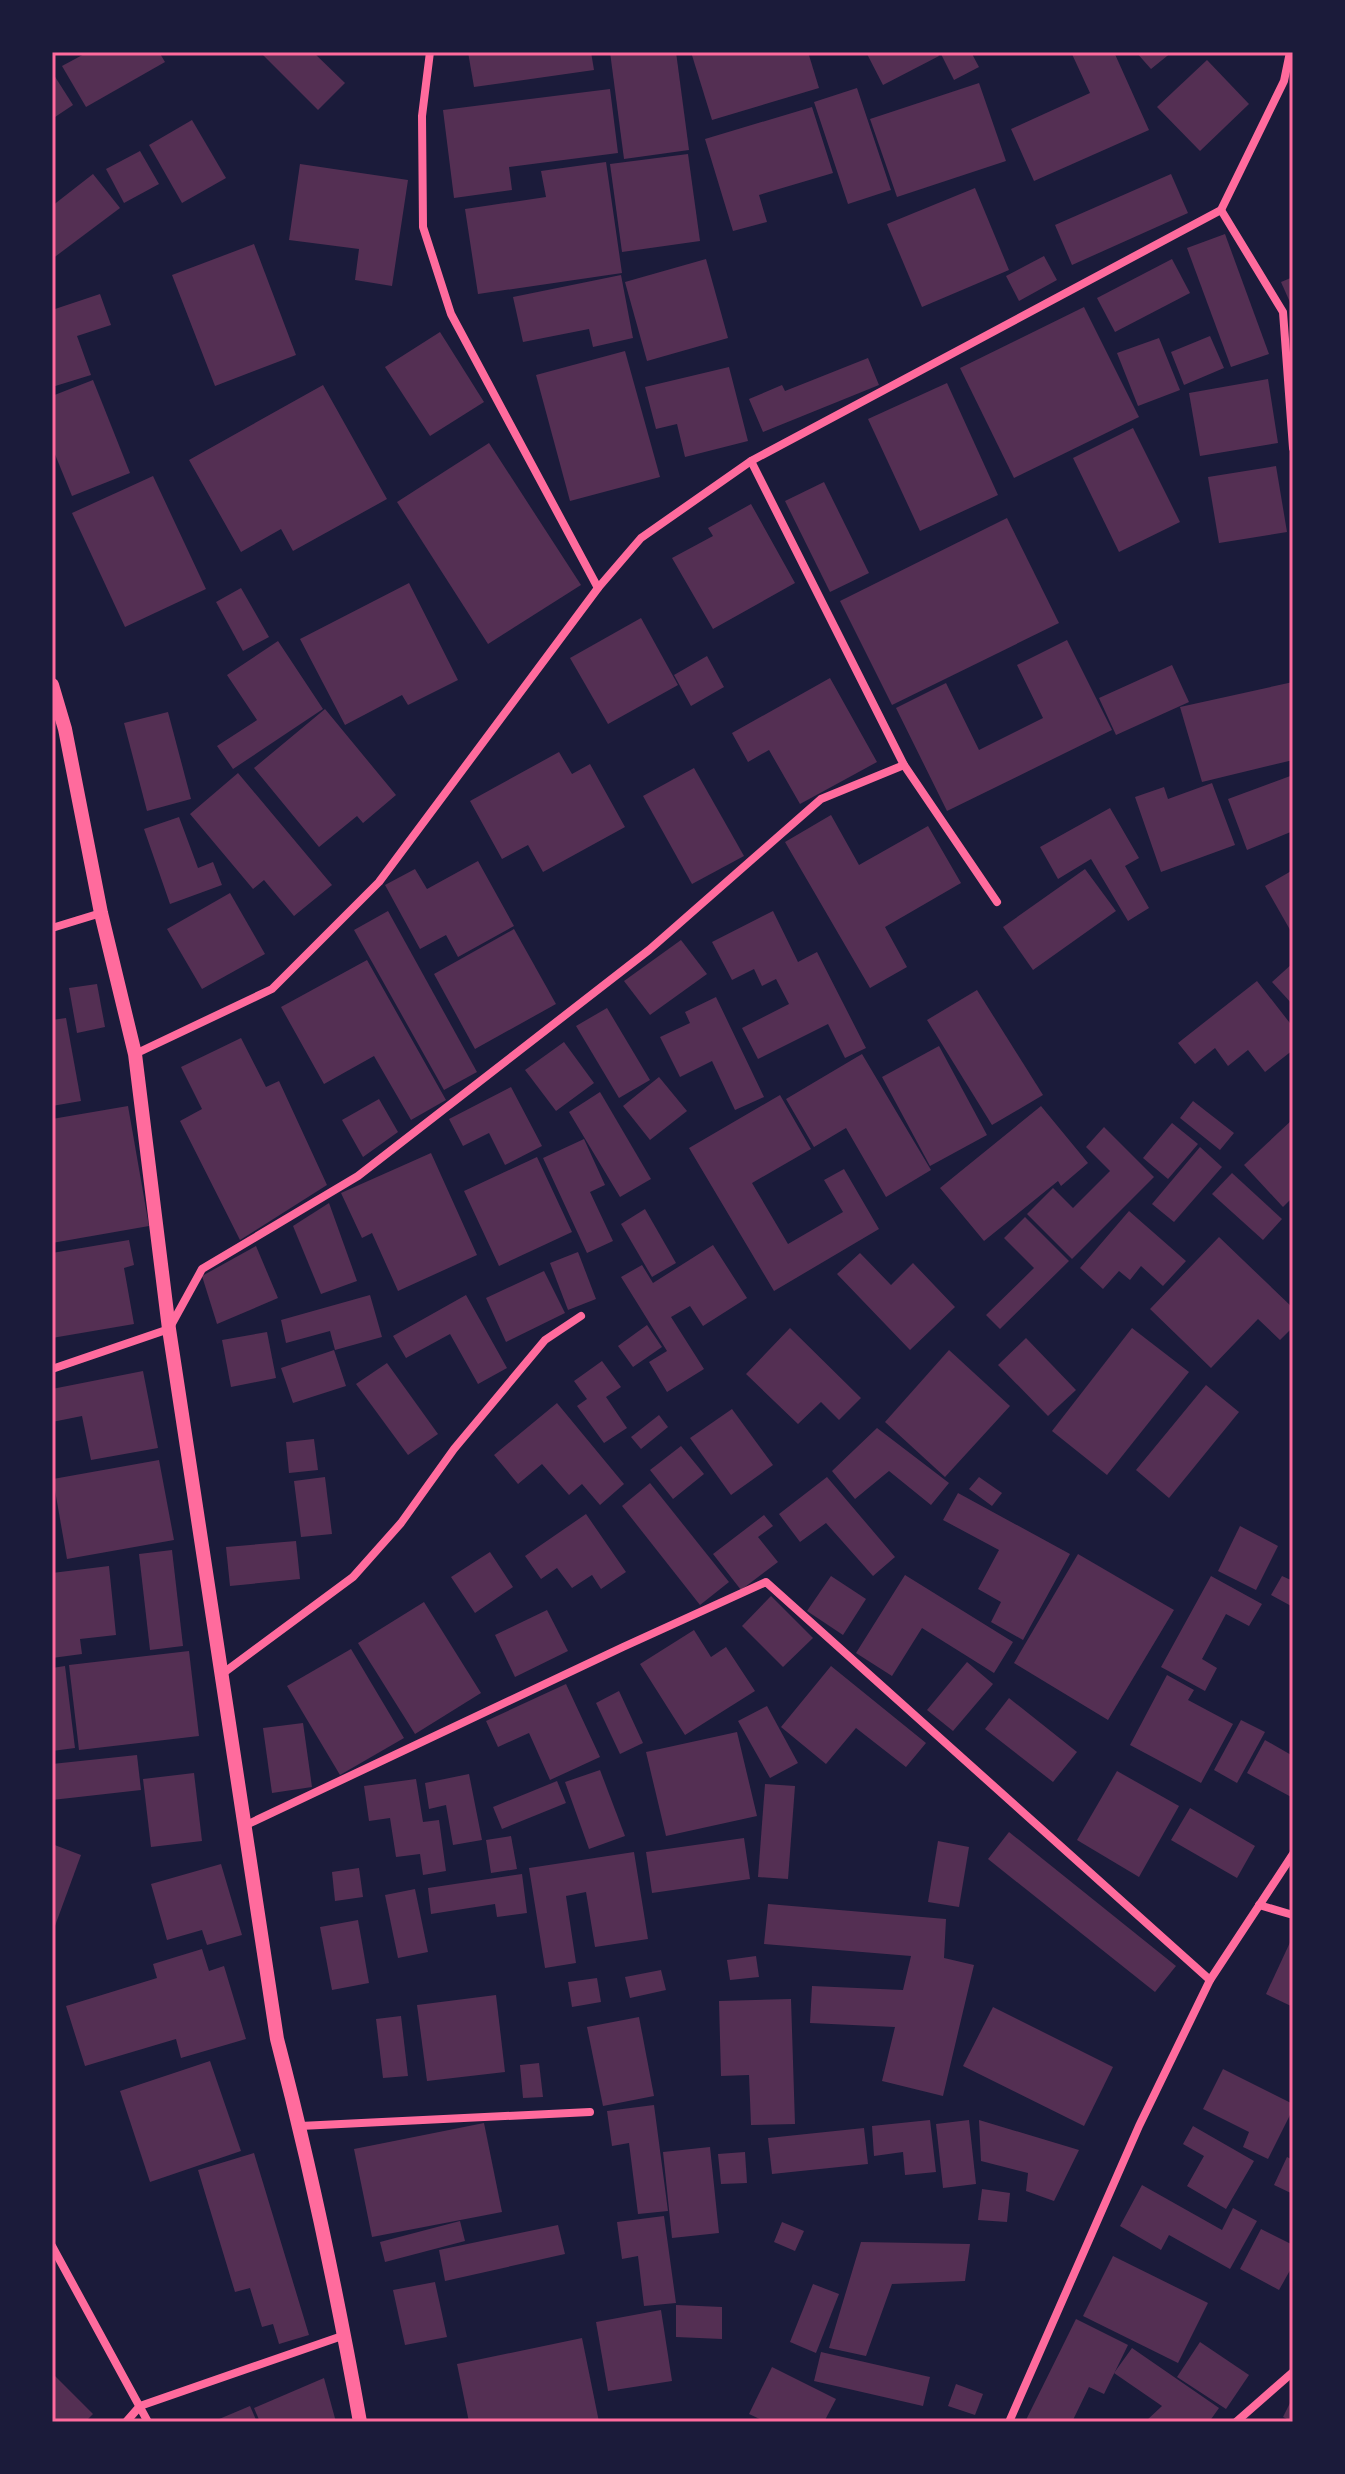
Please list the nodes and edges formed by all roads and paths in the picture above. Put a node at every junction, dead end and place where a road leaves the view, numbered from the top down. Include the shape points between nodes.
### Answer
1 (430, 52) edge
2 (1290, 52) edge
3 (1289, 80) edge
4 (1221, 210) junction
5 (1293, 448) edge
6 (751, 461) junction
7 (598, 588) junction
8 (52, 685) edge
9 (904, 765) junction
10 (997, 902) dead end
11 (101, 913) junction
12 (52, 928) edge
13 (135, 1054) junction
14 (581, 1316) dead end
15 (169, 1329) junction
16 (52, 1369) edge
17 (222, 1675) junction
18 (244, 1826) junction
19 (1293, 1854) edge
20 (1259, 1905) junction
21 (1293, 1915) edge
22 (1210, 1980) junction
23 (590, 2112) dead end
24 (300, 2126) junction
25 (52, 2246) edge
26 (345, 2335) junction
27 (1293, 2372) edge
28 (140, 2406) junction
29 (126, 2422) edge
30 (148, 2422) edge
31 (360, 2422) edge
32 (1009, 2422) edge
33 (1236, 2422) edge

1 - 7 street via 422,116 423,227 451,314
2 - 3 street
3 - 4 street
4 - 5 street via 1283,312
4 - 6 street
6 - 7 street via 641,538
6 - 9 street
7 - 13 street via 379,882 272,989
8 - 11 street
9 - 10 street
9 - 15 street via 821,799 649,950 358,1176 202,1269
11 - 12 street
11 - 13 street
13 - 15 street
14 - 17 street via 545,1340 353,1577
15 - 16 street
15 - 17 street
17 - 18 street
18 - 22 street via 766,1582
18 - 24 street via 277,2039
19 - 20 street
20 - 21 street
20 - 22 street
22 - 32 street via 1139,2126
23 - 24 street
24 - 26 street
25 - 28 street
26 - 28 street
26 - 31 street
27 - 33 street
28 - 29 street
28 - 30 street

